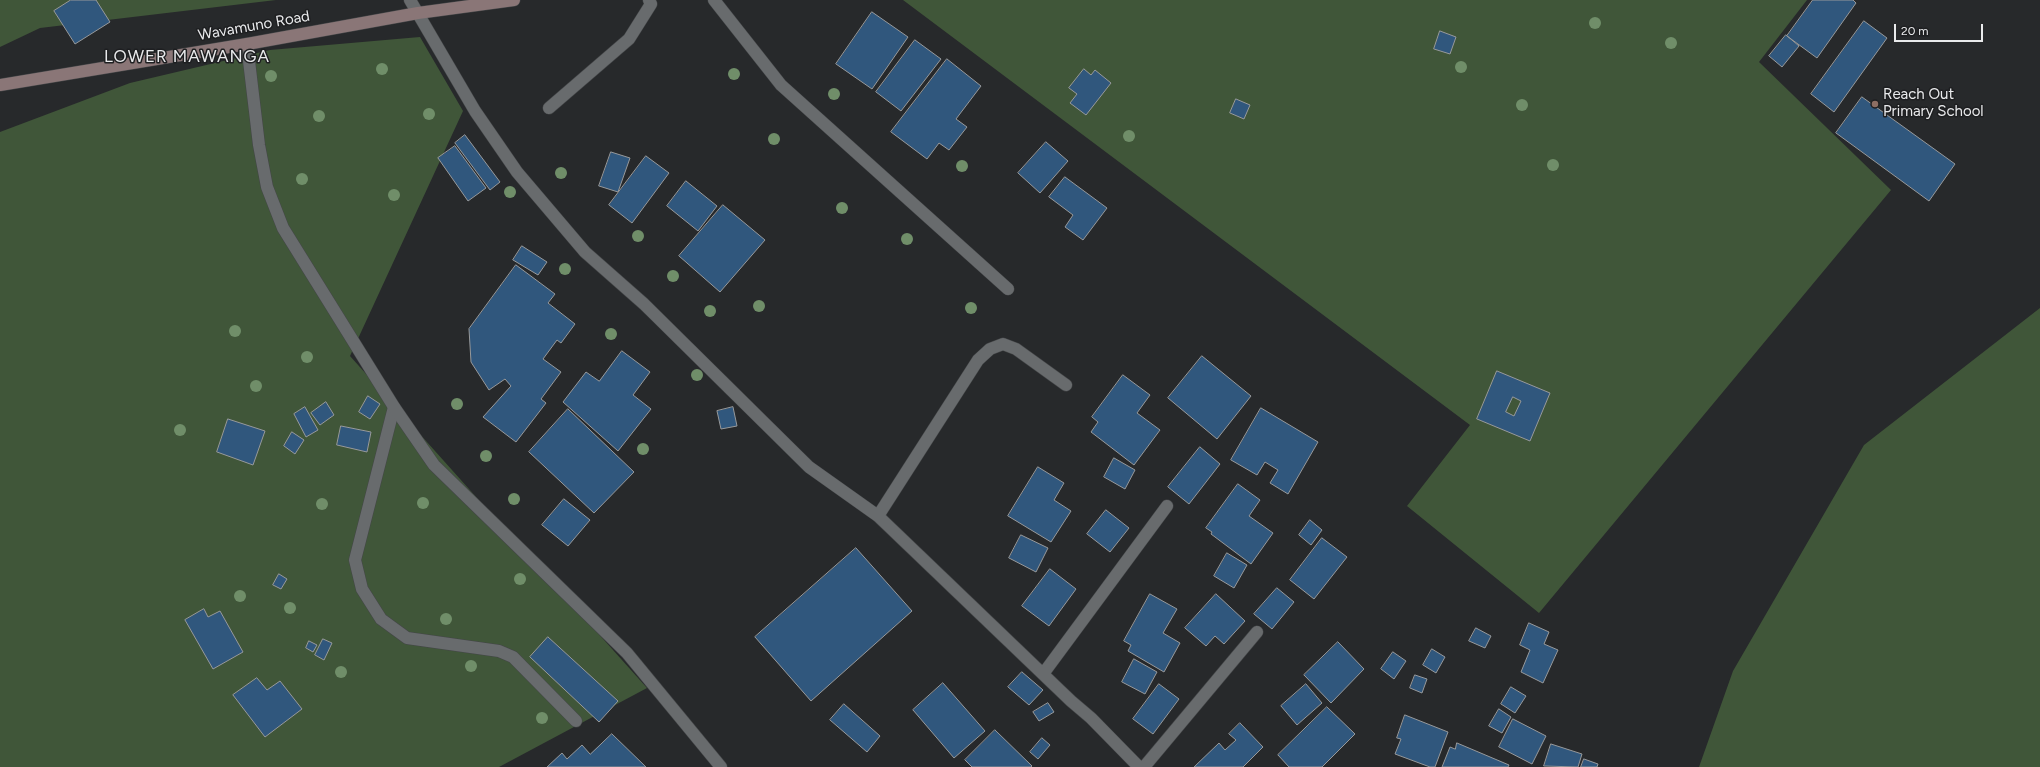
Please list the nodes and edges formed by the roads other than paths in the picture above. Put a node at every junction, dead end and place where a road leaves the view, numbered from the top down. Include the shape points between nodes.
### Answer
1 (410, 0) edge
2 (514, 0) edge
3 (649, 0) edge
4 (714, 0) edge
5 (418, 13) junction
6 (247, 44) junction
7 (0, 85) edge
8 (549, 108) dead end
9 (1008, 290) dead end
10 (1066, 386) dead end
11 (394, 407) junction
12 (1167, 506) dead end
13 (878, 516) junction
14 (1257, 632) dead end
15 (1043, 674) junction
16 (576, 721) dead end
17 (721, 767) edge
18 (1139, 767) edge
19 (1144, 767) edge

1 - 5 street
2 - 5 main road, Wavamuno Road
3 - 8 street via 651,4 629,39
4 - 9 street via 781,85
5 - 6 main road, Wavamuno Road
5 - 13 street via 475,111 517,172 586,252 644,304 809,467
6 - 7 main road, Wavamuno Road
6 - 11 street via 267,187 283,228
10 - 13 street via 1016,349 1003,344 990,349 978,360
11 - 16 street via 354,560 362,589 381,619 407,638 499,651 512,657
11 - 17 street via 434,465 627,653
12 - 15 street
13 - 15 street
14 - 19 street
15 - 18 street

